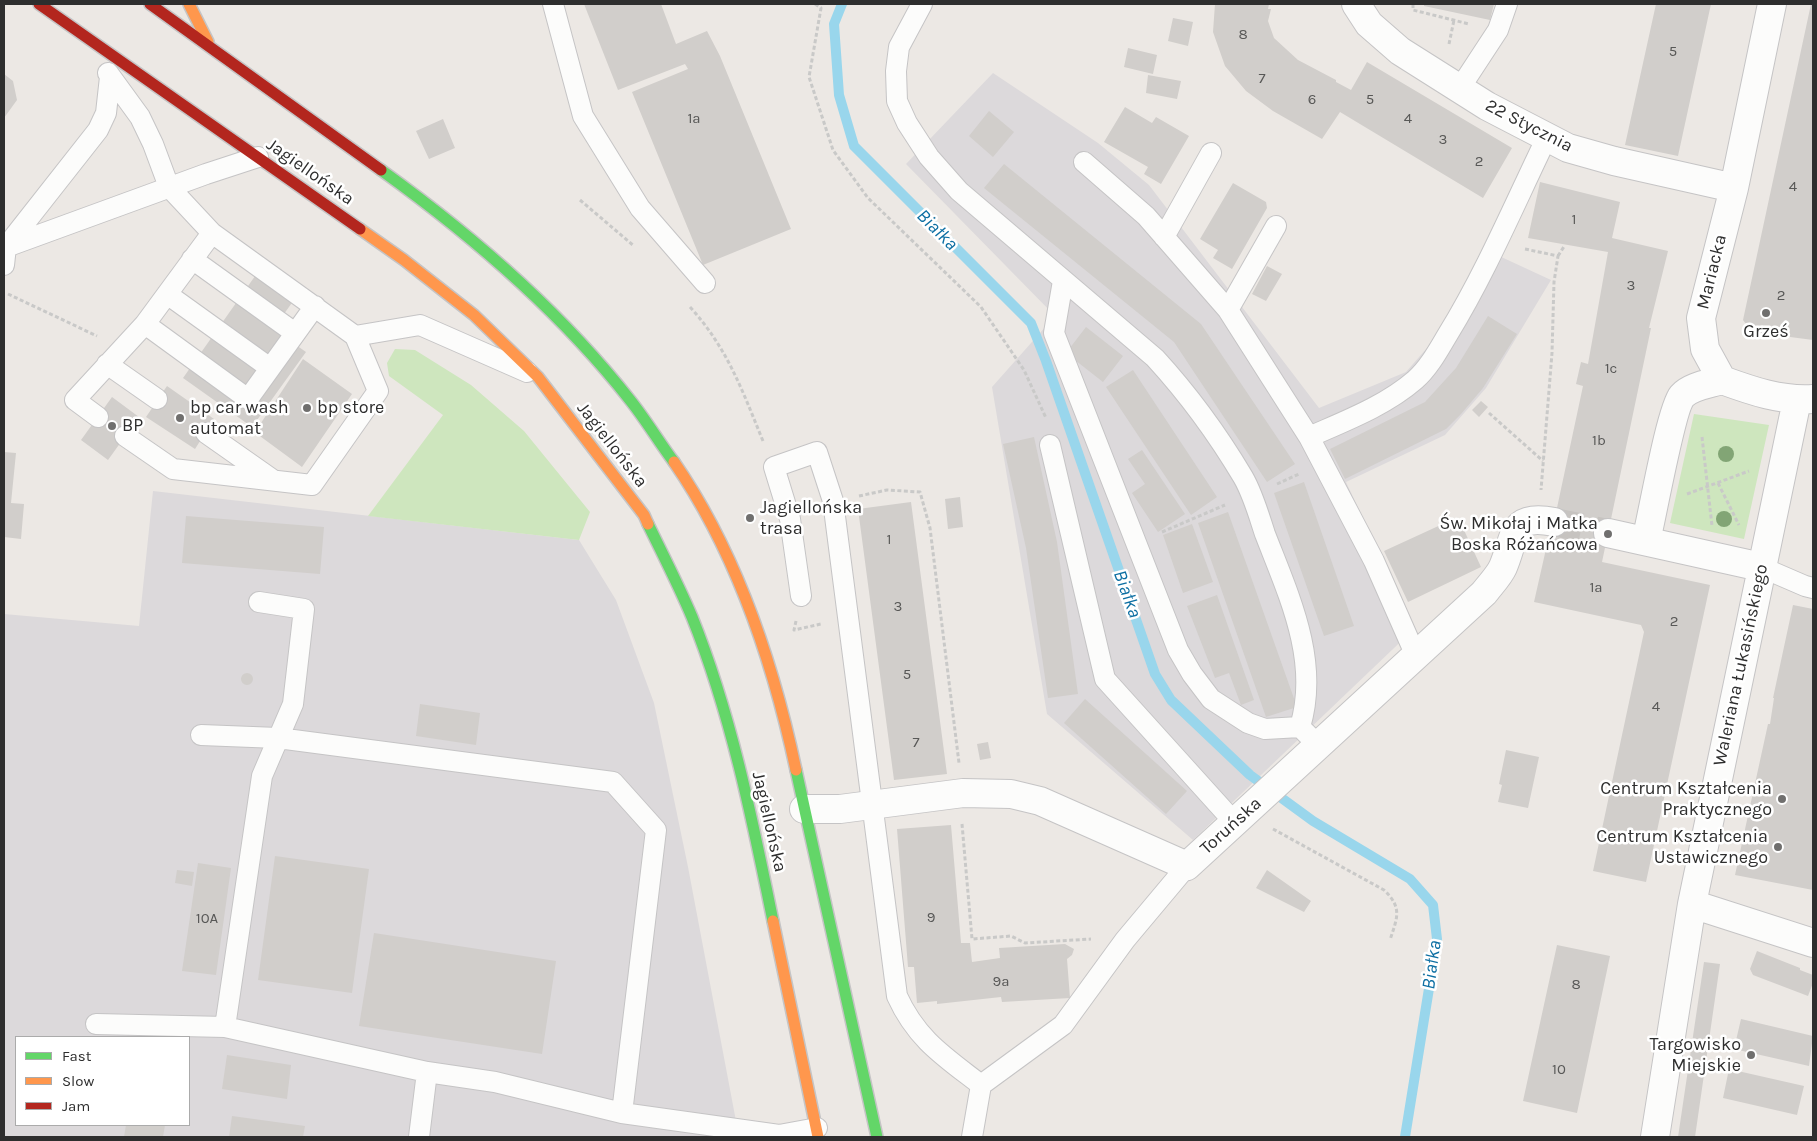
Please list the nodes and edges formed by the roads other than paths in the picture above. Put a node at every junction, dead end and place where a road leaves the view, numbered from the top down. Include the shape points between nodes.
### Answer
1 (39, 4) edge
2 (150, 4) edge
3 (189, 4) edge
4 (553, 4) edge
5 (922, 4) edge
6 (1356, 4) edge
7 (1507, 4) edge
8 (1772, 4) edge
9 (96, 43) junction
10 (210, 45) junction
11 (110, 78) junction
12 (1460, 88) junction
13 (1547, 137) junction
14 (1211, 153) dead end
15 (258, 157) junction
16 (1084, 162) dead end
17 (169, 187) junction
18 (1734, 188) junction
19 (1276, 226) dead end
20 (212, 233) junction
21 (1164, 236) junction
22 (4, 253) edge
23 (192, 259) junction
24 (1063, 281) junction
25 (705, 283) dead end
26 (167, 294) junction
27 (315, 306) junction
28 (1228, 310) junction
29 (145, 324) junction
30 (295, 333) junction
31 (354, 336) junction
32 (107, 364) junction
33 (270, 368) junction
34 (538, 377) junction
35 (1709, 384) junction
36 (157, 398) dead end
37 (1805, 400) edge
38 (98, 417) dead end
39 (206, 433) dead end
40 (125, 436) dead end
41 (1309, 437) junction
42 (1050, 445) road end
43 (274, 481) junction
44 (1547, 520) tunnel mouth
45 (1608, 533) tunnel mouth
46 (1646, 542) junction
47 (1761, 566) junction
48 (1813, 588) edge
49 (802, 596) dead end
50 (259, 602) dead end
51 (1416, 656) junction
52 (201, 735) dead end
53 (1309, 736) junction
54 (278, 738) junction
55 (872, 806) junction
56 (804, 809) junction
57 (1241, 818) junction
58 (1187, 866) junction
59 (1692, 904) junction
60 (1813, 942) edge
61 (96, 1024) dead end
62 (225, 1027) junction
63 (427, 1072) junction
64 (981, 1085) junction
65 (622, 1113) junction
66 (817, 1133) edge
67 (419, 1137) edge
68 (877, 1137) edge
69 (972, 1137) edge
70 (1656, 1137) edge

1 - 9 main road, Jagiellońska
2 - 10 main road, Jagiellońska
3 - 10 main road
4 - 25 lane via 583,116 640,208
5 - 24 lane via 899,46 898,101 907,123 929,157 959,191
6 - 12 street, 22 Stycznia via 1368,24 1400,50
7 - 12 lane via 1498,30
8 - 18 street, Mariacka
9 - 11 lane
9 - 15 main road, Jagiellońska
10 - 56 main road, Jagiellońska via 400,183 496,259 558,318 630,400 684,477 738,573 789,736
11 - 17 lane via 140,117
11 - 22 lane via 106,113 98,130
12 - 13 street, 22 Stycznia
13 - 18 street, 22 Stycznia via 1568,148 1614,161
13 - 41 lane via 1461,312 1434,357 1416,379 1392,396
14 - 21 lane
15 - 17 lane
15 - 34 main road, Jagiellońska via 404,260 474,315
16 - 21 lane
17 - 20 lane
17 - 22 lane
18 - 35 street, Mariacka via 1701,318
19 - 28 lane
20 - 23 lane
20 - 27 lane
21 - 28 lane
23 - 26 lane
23 - 30 lane
24 - 53 lane via 1156,358 1182,388 1244,479 1285,585 1305,652
24 - 53 lane via 1054,333 1178,650 1210,699 1248,723
26 - 29 lane
26 - 33 lane
27 - 30 lane
27 - 31 lane
28 - 41 lane
29 - 32 lane
29 - 33 lane via 248,399
30 - 33 lane
31 - 34 lane via 420,325
31 - 43 lane via 378,391 312,485
32 - 36 lane
32 - 38 lane via 75,400
34 - 66 main road, Jagiellońska via 644,514 692,617 728,724 753,824
35 - 37 street
35 - 46 street via 1682,396 1674,417
37 - 47 street, Waleriana Łukasińskiego via 1785,457
39 - 43 lane
40 - 43 lane via 173,469
41 - 51 lane via 1374,561
42 - 57 lane via 1105,678
44 - 51 street, Toruńska via 1532,519 1514,531 1502,569 1484,593
45 - 46 street
46 - 47 street
47 - 48 lane
47 - 59 street, Waleriana Łukasińskiego
49 - 55 lane via 790,520 774,467 818,452 833,501
50 - 54 lane via 304,609 293,704
51 - 53 street, Toruńska
52 - 54 lane
53 - 57 street, Toruńska via 1292,769
54 - 62 lane via 262,776
54 - 65 lane via 613,782 656,830
55 - 56 street, Toruńska
55 - 58 street, Toruńska via 963,793 1011,794 1040,801
55 - 64 lane via 897,996 906,1016 926,1042
56 - 68 main road, Jagiellońska
57 - 58 street, Toruńska
58 - 64 lane via 1125,940 1063,1025
59 - 60 street
59 - 70 street, Waleriana Łukasińskiego
61 - 62 lane
62 - 63 lane
63 - 65 lane via 495,1082
63 - 67 lane
64 - 69 lane
65 - 66 lane via 779,1135

